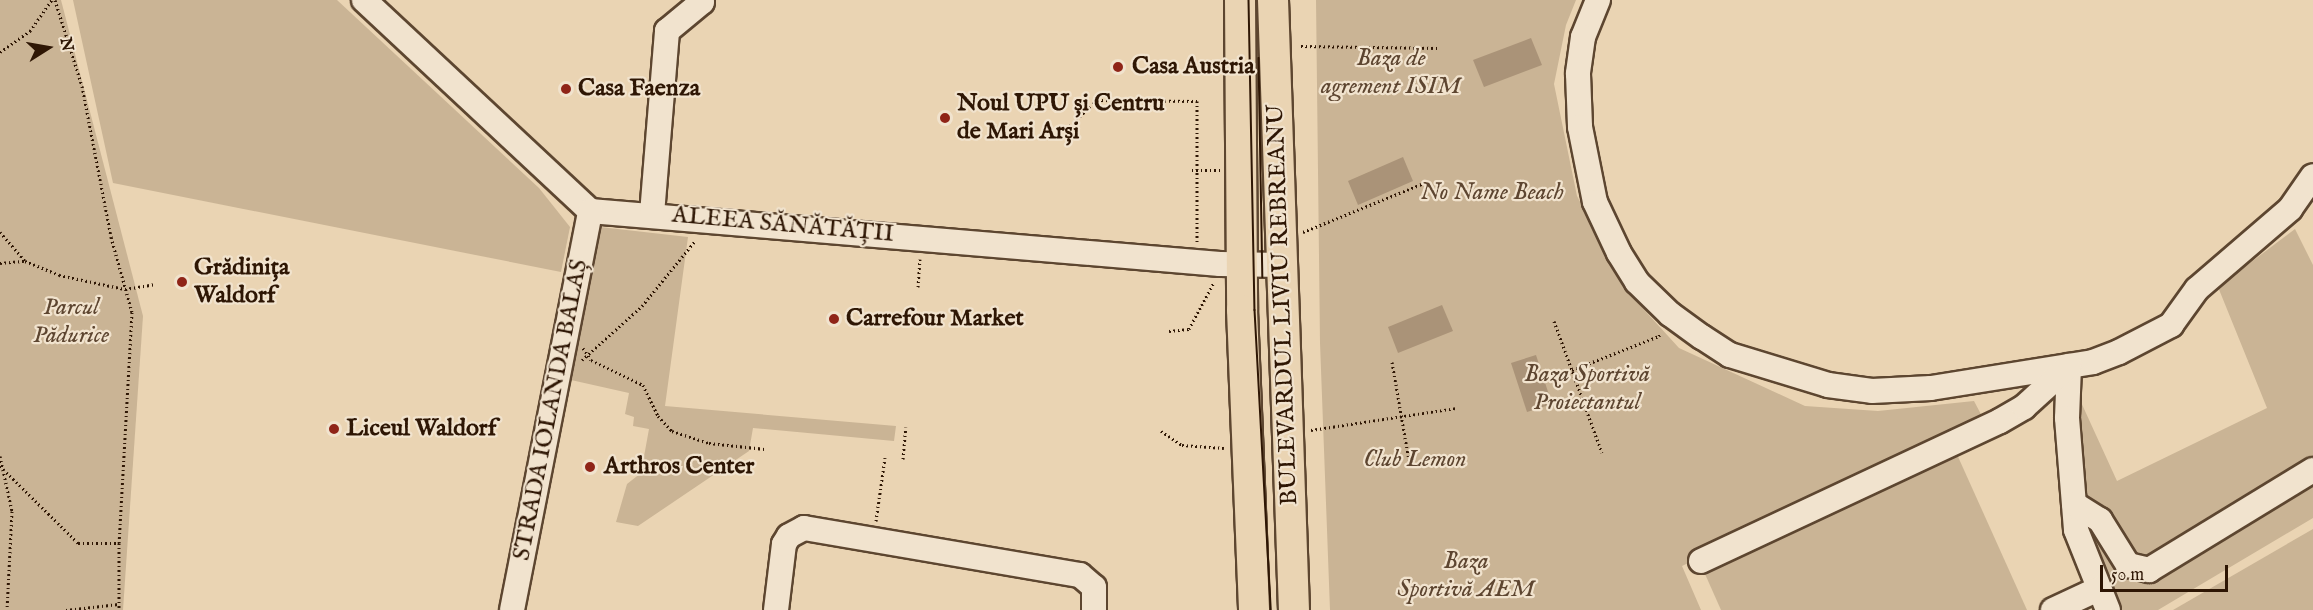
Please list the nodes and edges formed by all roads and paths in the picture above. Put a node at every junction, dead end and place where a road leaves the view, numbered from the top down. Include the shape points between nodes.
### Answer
1 (53, 0) edge
2 (364, 0) edge
3 (701, 0) edge
4 (1240, 0) edge
5 (1273, 0) edge
6 (1598, 0) edge
7 (1301, 46) dead end
8 (1438, 48) dead end
9 (0, 52) edge
10 (1060, 135) dead end
11 (1192, 170) dead end
12 (1197, 170) junction
13 (1224, 170) dead end
14 (2313, 176) edge
15 (1424, 183) dead end
16 (590, 211) junction
17 (652, 214) junction
18 (0, 232) edge
19 (1301, 233) dead end
20 (700, 235) dead end
21 (1197, 244) dead end
22 (921, 254) dead end
23 (25, 261) junction
24 (0, 263) edge
25 (1241, 264) junction
26 (1284, 265) junction
27 (1214, 280) dead end
28 (155, 284) dead end
29 (918, 287) dead end
30 (126, 289) junction
31 (1670, 314) junction
32 (1554, 321) dead end
33 (1169, 331) dead end
34 (578, 341) dead end
35 (588, 355) junction
36 (1392, 362) dead end
37 (2069, 366) junction
38 (574, 367) dead end
39 (1572, 370) junction
40 (1456, 408) dead end
41 (1402, 416) junction
42 (906, 427) dead end
43 (1161, 431) dead end
44 (1306, 431) dead end
45 (1229, 448) dead end
46 (765, 449) dead end
47 (1602, 453) dead end
48 (0, 456) edge
49 (885, 458) dead end
50 (903, 459) dead end
51 (1409, 460) dead end
52 (0, 466) edge
53 (5, 469) junction
54 (2313, 470) edge
55 (2074, 504) junction
56 (873, 540) junction
57 (119, 543) junction
58 (1701, 561) dead end
59 (2103, 600) edge
60 (119, 604) junction
61 (7, 610) edge
62 (66, 610) edge
63 (119, 610) edge
64 (512, 610) edge
65 (776, 610) edge
66 (1094, 610) edge
67 (1254, 610) edge
68 (1294, 610) edge
69 (2053, 610) edge

1 - 9 path via 30,31
1 - 30 path via 82,86 111,237
2 - 16 street
3 - 17 street via 668,32
4 - 25 main road, BULEVARDUL LIVIU REBREANU
5 - 26 main road, BULEVARDUL LIVIU REBREANU
6 - 31 street via 1583,37 1578,74 1580,127 1588,174 1602,221 1619,253 1637,282
7 - 8 path
10 - 12 path via 1097,100 1197,100
11 - 12 path
12 - 13 path
12 - 21 path
14 - 37 street via 2290,209 2198,289 2171,325 2119,352
15 - 19 path
16 - 17 street, ALEEA SĂNĂTĂȚII
16 - 64 street, STRADA IOLANDA BALAȘ
17 - 25 street, ALEEA SĂNĂTĂȚII
18 - 23 path
20 - 35 path via 642,306
22 - 29 path
23 - 24 path
23 - 30 path via 59,275
25 - 26 street, ALEEA SĂNĂTĂȚII
25 - 67 main road, BULEVARDUL LIVIU REBREANU
26 - 68 main road, BULEVARDUL LIVIU REBREANU
27 - 33 path via 1189,328
28 - 30 path
30 - 57 path via 132,312 132,351
31 - 37 street via 1730,355 1783,374 1853,390 1931,387
31 - 39 path via 1659,336
32 - 39 path
34 - 35 path
35 - 38 path
35 - 46 path via 621,377 643,385 658,416 672,431 709,443
36 - 41 path
37 - 55 street via 2067,418
37 - 58 street via 2024,407 2000,422
39 - 47 path
40 - 41 path
41 - 44 path
41 - 51 path
42 - 50 path
43 - 45 path via 1182,445
48 - 53 path
49 - 56 path
52 - 53 path
53 - 57 path via 78,543
53 - 61 path via 12,511
54 - 55 street via 2149,570 2128,565 2100,520
55 - 59 street via 2079,544
56 - 65 street via 804,528 789,536 784,544
56 - 66 street via 1080,575 1094,587
57 - 60 path
59 - 69 street
60 - 62 path
60 - 63 path

